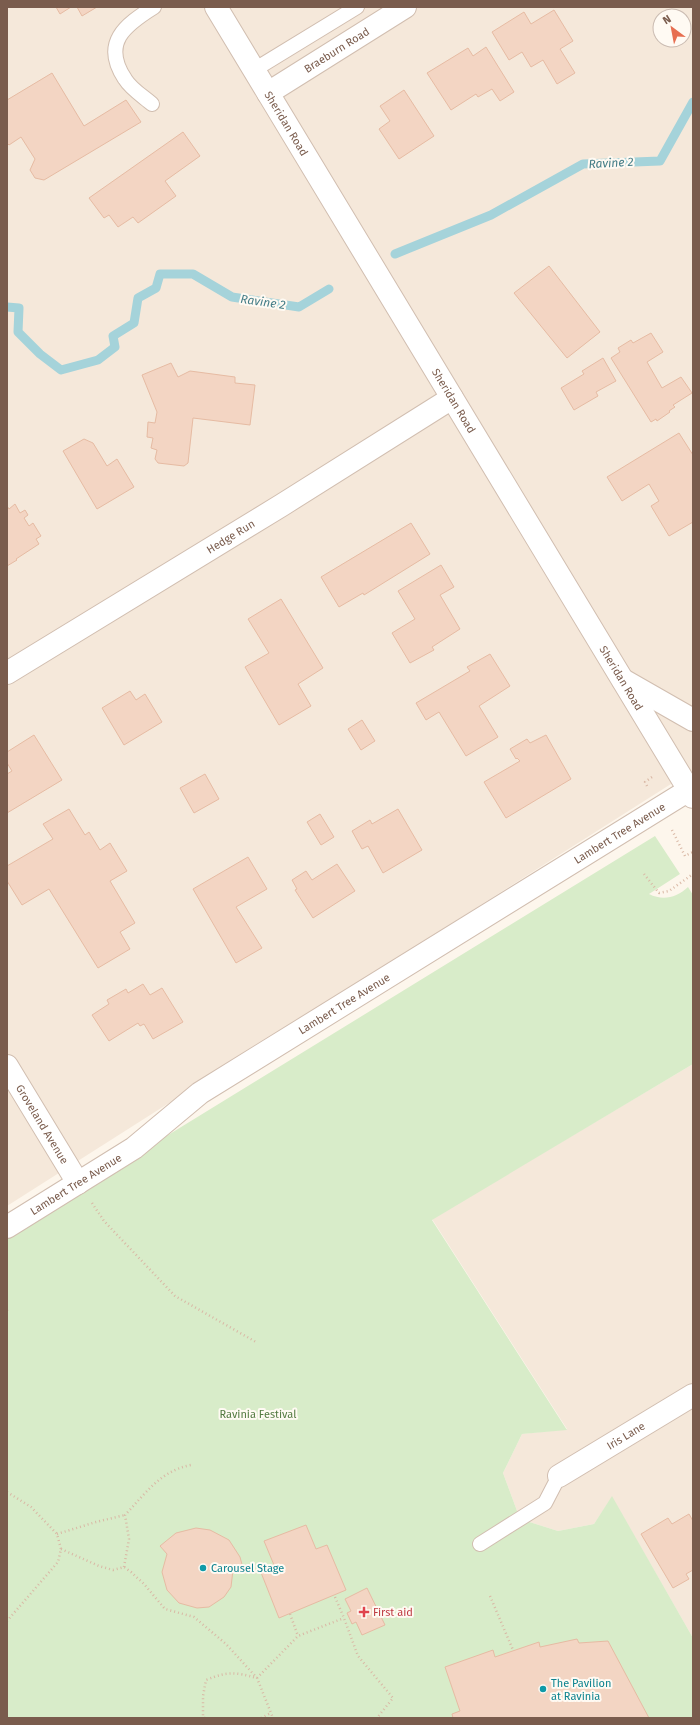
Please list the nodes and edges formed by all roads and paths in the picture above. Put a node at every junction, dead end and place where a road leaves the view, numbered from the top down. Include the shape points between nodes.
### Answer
1 (154, 7) edge
2 (216, 7) edge
3 (357, 7) edge
4 (405, 7) edge
5 (254, 70) junction
6 (268, 94) junction
7 (152, 104) dead end
8 (452, 398) junction
9 (7, 673) edge
10 (621, 679) junction
11 (693, 720) edge
12 (692, 792) edge
13 (644, 874) dead end
14 (693, 874) edge
15 (7, 1066) edge
16 (78, 1183) junction
17 (7, 1227) edge
18 (256, 1342) dead end
19 (693, 1395) edge
20 (191, 1465) dead end
21 (558, 1476) joint
22 (7, 1492) edge
23 (125, 1515) junction
24 (57, 1534) junction
25 (480, 1544) dead end
26 (61, 1549) junction
27 (124, 1567) junction
28 (490, 1596) dead end
29 (335, 1597) dead end
30 (290, 1614) dead end
31 (344, 1618) junction
32 (7, 1621) edge
33 (298, 1636) junction
34 (513, 1650) dead end
35 (258, 1678) junction
36 (271, 1713) junction
37 (205, 1718) edge
38 (261, 1718) edge
39 (273, 1718) edge
40 (377, 1718) edge

1 - 7 lane via 133,20 117,37 115,61 126,80
2 - 5 street, Sheridan Road
3 - 5 lane
4 - 6 street, Braeburn Road
5 - 6 street, Sheridan Road
6 - 8 street, Sheridan Road
8 - 9 street, Hedge Run
8 - 10 street, Sheridan Road
10 - 11 street
10 - 12 street, Sheridan Road
12 - 16 street, Lambert Tree Avenue via 200,1093 134,1148
13 - 14 path via 659,893 669,891
15 - 16 street, Groveland Avenue
16 - 17 street, Lambert Tree Avenue
16 - 18 path via 104,1221 175,1296
19 - 21 street, Iris Lane
20 - 23 path via 180,1467 162,1476
21 - 25 lane via 545,1503
22 - 24 path via 31,1507
23 - 24 path
23 - 27 path via 130,1539
24 - 26 path
26 - 27 path via 113,1570
26 - 32 path via 58,1562
27 - 35 path via 144,1584 165,1609 194,1617 226,1644
28 - 34 path
29 - 31 path
30 - 33 path
31 - 33 path
31 - 40 path via 358,1656 393,1698
33 - 35 path
35 - 36 path
35 - 37 path via 238,1673 222,1674 206,1680 203,1696
36 - 38 path
36 - 39 path

